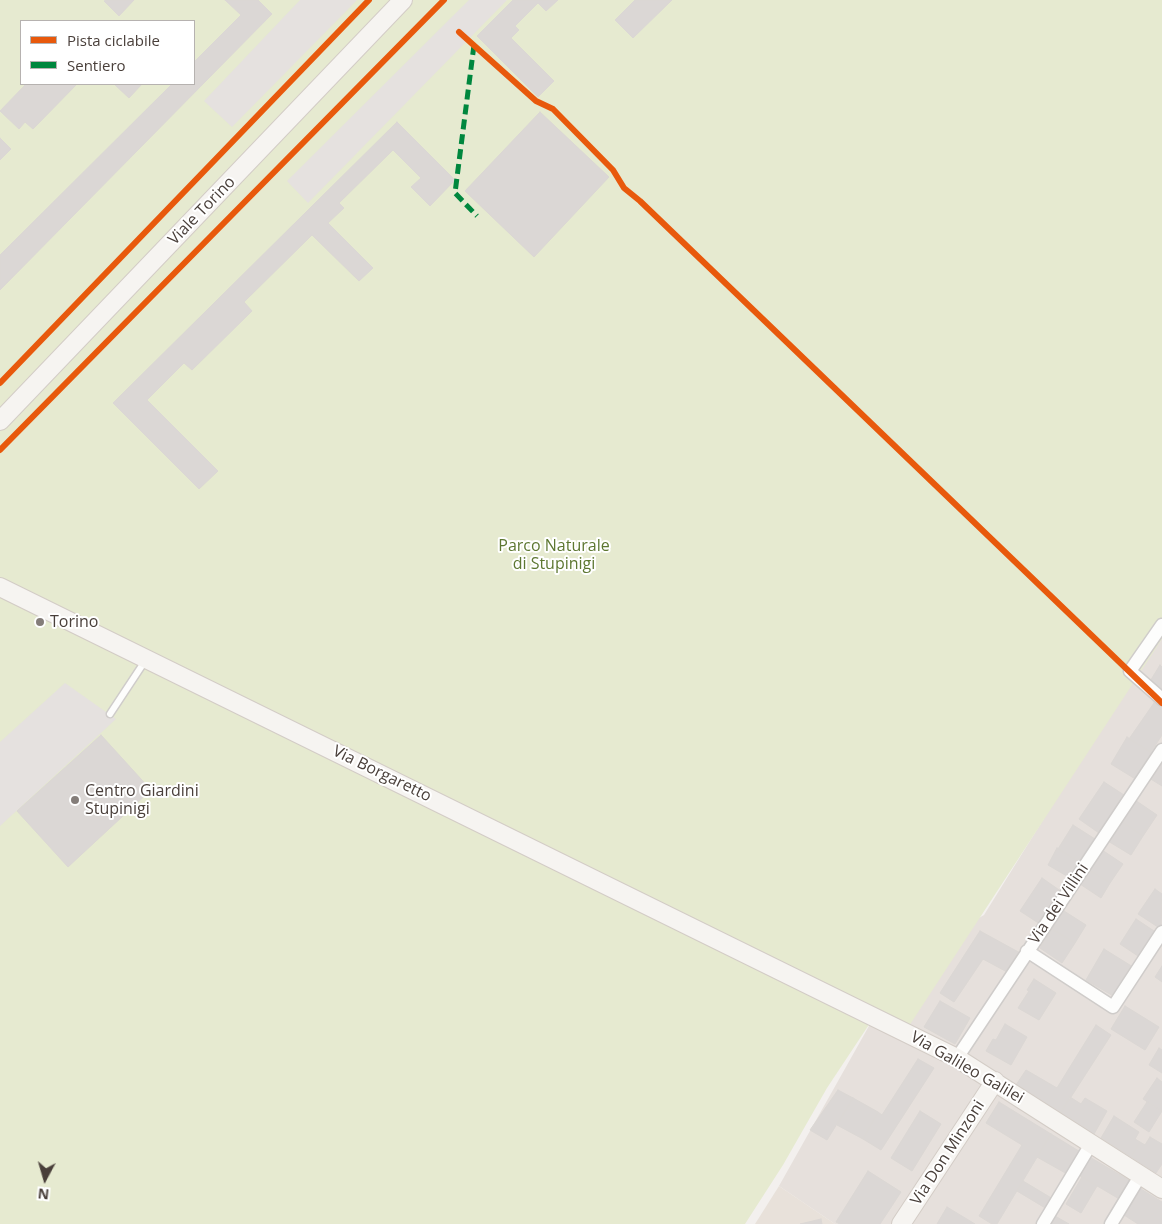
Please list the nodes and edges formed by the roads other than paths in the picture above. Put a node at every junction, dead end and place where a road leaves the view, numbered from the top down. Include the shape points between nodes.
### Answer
1 (403, 0) edge
2 (0, 421) edge
3 (0, 587) edge
4 (1162, 624) edge
5 (147, 659) junction
6 (1162, 699) edge
7 (110, 714) dead end
8 (1162, 750) edge
9 (1162, 932) edge
10 (1028, 951) junction
11 (764, 962) joint
12 (957, 1058) junction
13 (995, 1081) junction
14 (1091, 1144) junction
15 (1140, 1176) junction
16 (1162, 1189) edge
17 (901, 1224) edge
18 (1043, 1224) edge
19 (1111, 1224) edge

1 - 2 street, Viale Torino
3 - 5 street, Via Borgaretto
4 - 6 street via 1130,672
5 - 7 lane
5 - 11 street, Via Borgaretto
8 - 10 street, Via dei Villini
9 - 10 street via 1113,1007
10 - 12 street, Via dei Villini
11 - 12 street, Via Galileo Galilei
12 - 13 street, Via Galileo Galilei
13 - 14 street, Via Galileo Galilei
13 - 17 street, Via Don Minzoni
14 - 15 street, Via Galileo Galilei
14 - 18 street
15 - 16 street, Via Galileo Galilei
15 - 19 street

